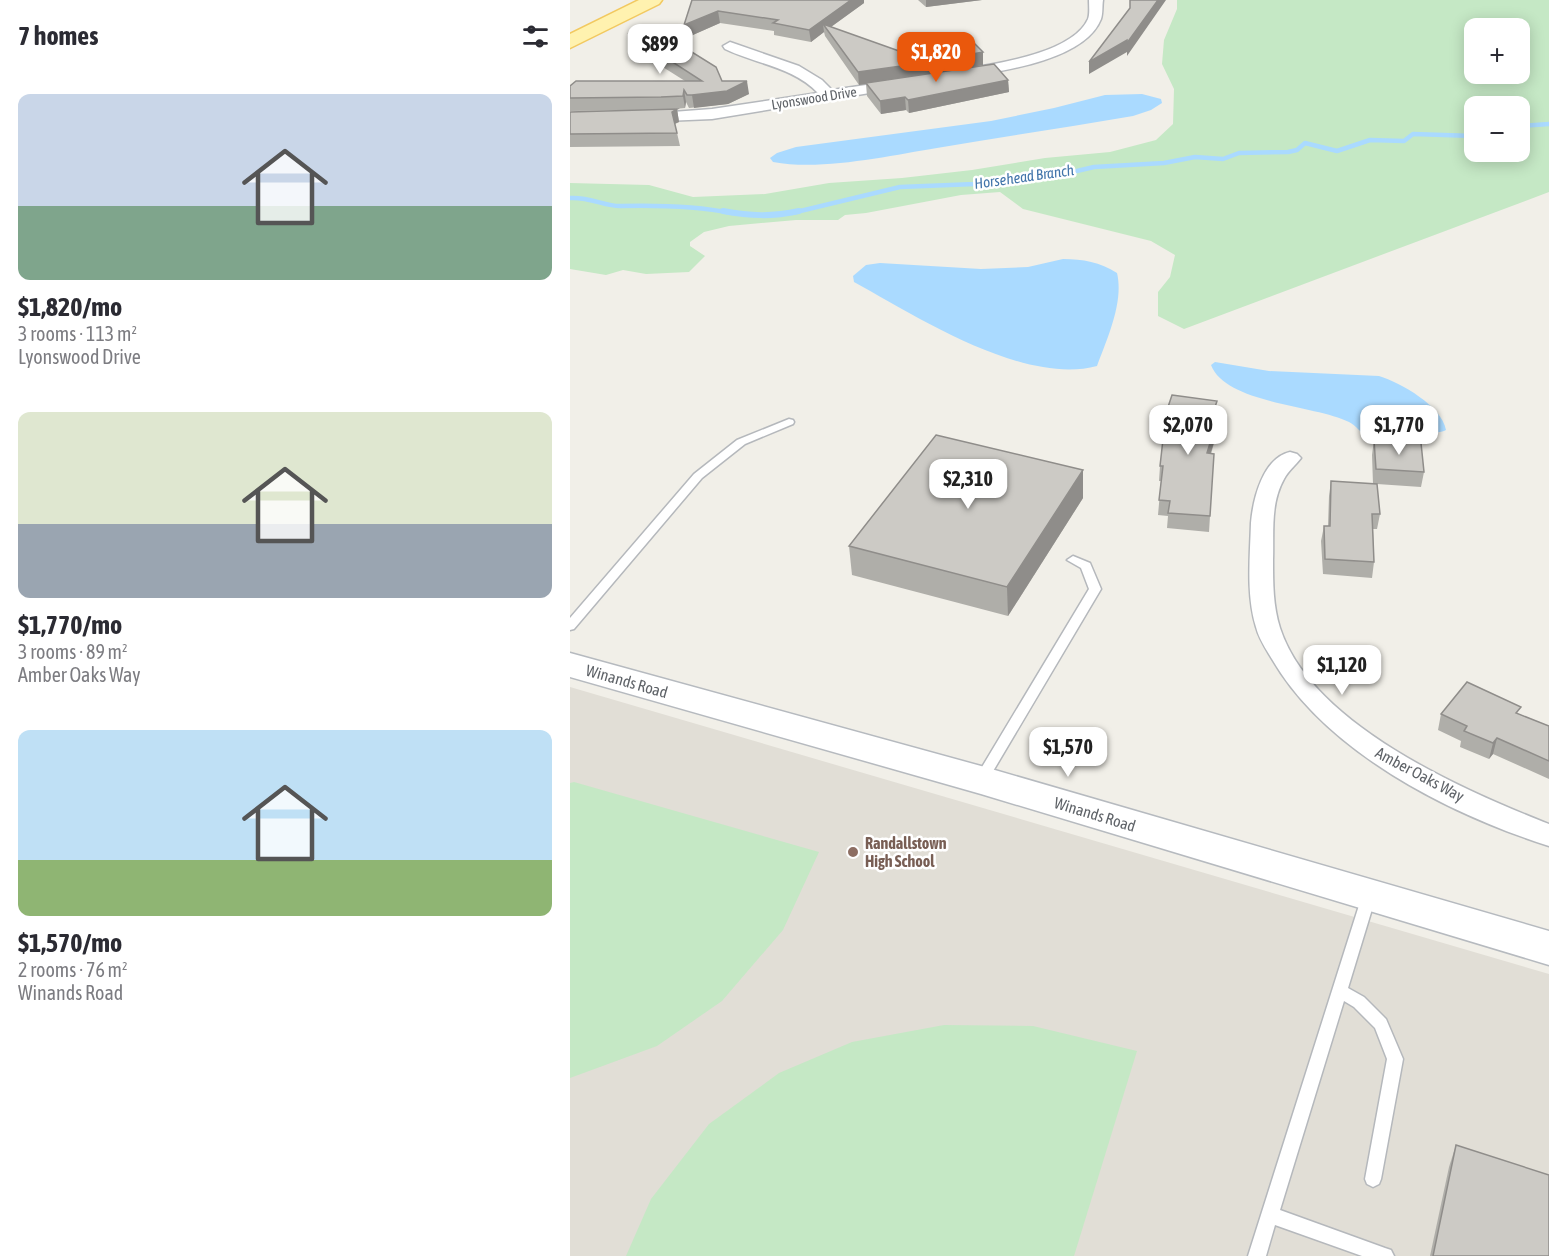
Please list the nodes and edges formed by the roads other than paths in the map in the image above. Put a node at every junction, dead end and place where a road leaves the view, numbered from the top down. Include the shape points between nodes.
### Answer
1 (629, 0) edge
2 (653, 0) edge
3 (1096, 0) edge
4 (570, 30) edge
5 (570, 42) edge
6 (730, 46) dead end
7 (950, 75) edge
8 (917, 81) edge
9 (828, 95) junction
10 (631, 120) edge
11 (789, 422) dead end
12 (1290, 458) dead end
13 (1073, 560) dead end
14 (570, 626) edge
15 (570, 665) edge
16 (981, 780) junction
17 (1549, 835) edge
18 (1370, 896) junction
19 (1549, 948) edge
20 (1340, 991) junction
21 (1373, 1179) dead end
22 (1270, 1215) junction
23 (1257, 1256) edge
24 (1385, 1256) edge

1 - 4 main road
2 - 5 main road
3 - 7 street via 1094,22 1059,49 1020,63
6 - 9 street via 802,72
8 - 9 street, Lyonswood Drive
9 - 10 street, Lyonswood Drive via 712,114
11 - 14 lane via 741,442 698,476
12 - 17 street, Amber Oaks Way via 1275,472 1263,505 1261,582 1263,610 1272,639 1289,668 1316,700 1375,752 1423,780
13 - 16 lane via 1086,566 1095,589
15 - 16 street, Winands Road
16 - 18 street, Winands Road
18 - 19 street, Winands Road
18 - 20 lane
20 - 21 lane via 1359,1002 1381,1024 1395,1059
20 - 22 lane
22 - 23 lane
22 - 24 lane

